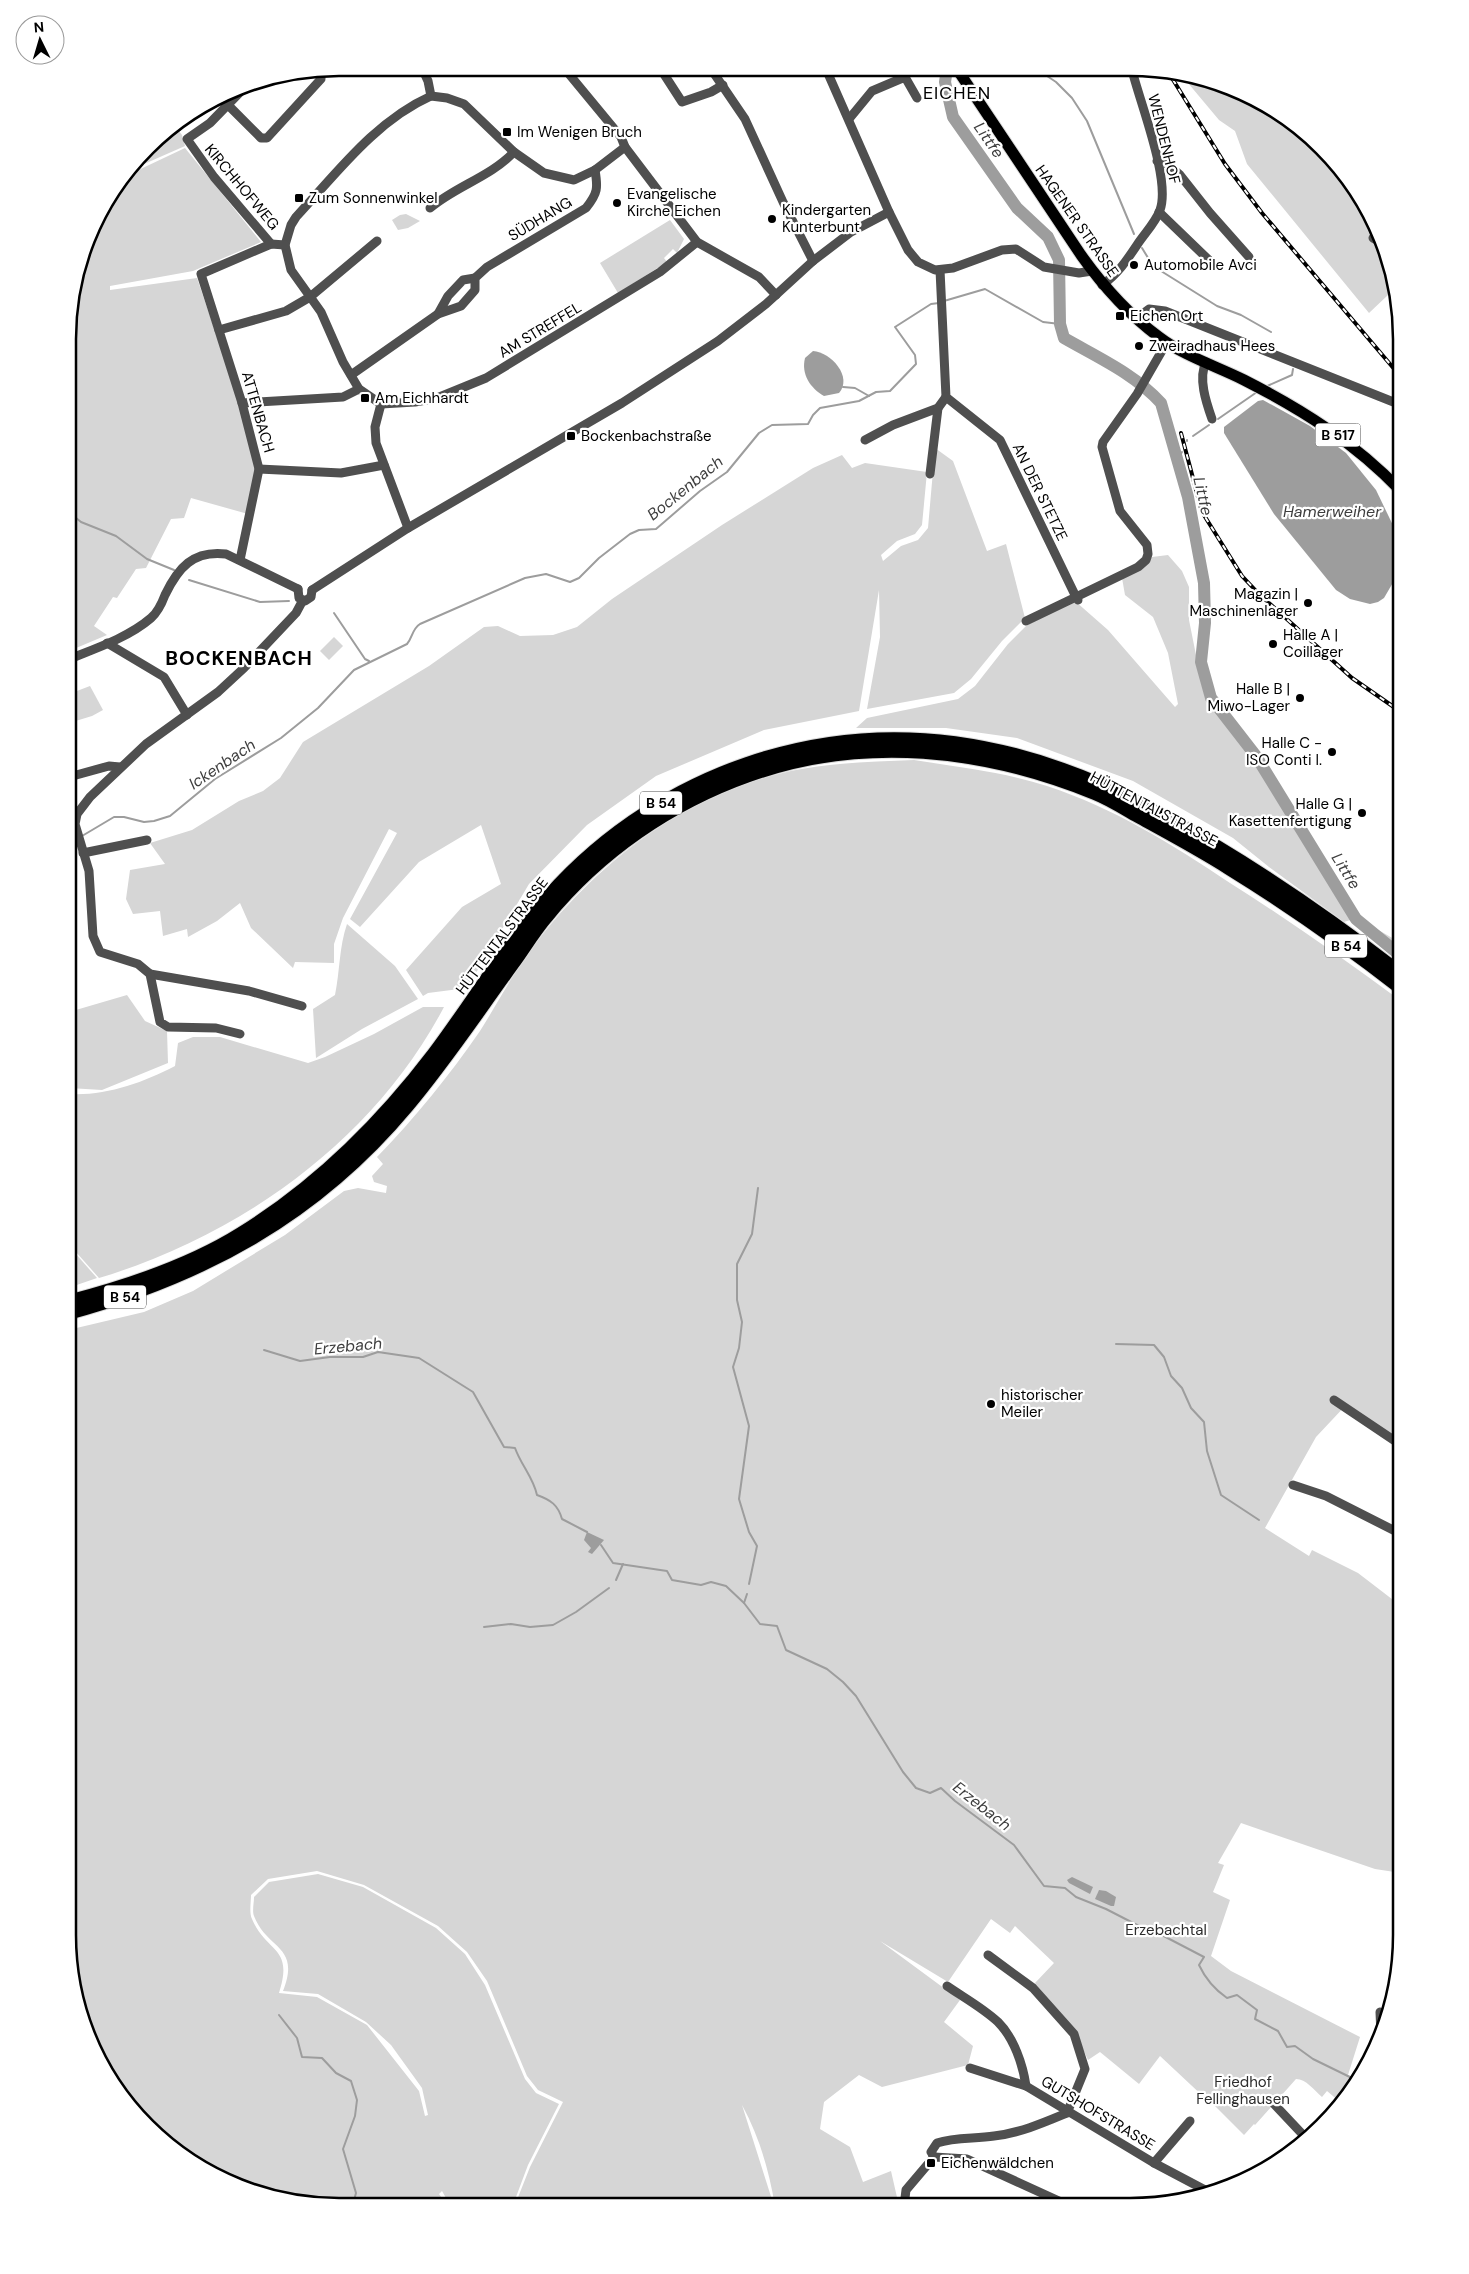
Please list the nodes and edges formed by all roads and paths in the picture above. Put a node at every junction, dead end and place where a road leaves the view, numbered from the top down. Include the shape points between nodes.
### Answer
1 (426, 76) edge
2 (571, 76) edge
3 (665, 76) edge
4 (716, 76) edge
5 (829, 76) edge
6 (962, 76) edge
7 (1134, 76) edge
8 (321, 77) edge
9 (723, 85) junction
10 (430, 96) junction
11 (237, 97) edge
12 (917, 98) dead end
13 (229, 106) junction
14 (849, 119) junction
15 (625, 147) junction
16 (514, 152) junction
17 (1157, 160) junction
18 (595, 170) junction
19 (430, 208) dead end
20 (889, 212) junction
21 (1159, 212) junction
22 (377, 241) dead end
23 (697, 242) junction
24 (271, 244) junction
25 (285, 245) junction
26 (1249, 257) dead end
27 (813, 261) junction
28 (1214, 265) dead end
29 (940, 270) junction
30 (1092, 271) junction
31 (476, 278) junction
32 (1102, 285) junction
33 (776, 295) junction
34 (310, 297) junction
35 (438, 314) junction
36 (1137, 318) junction
37 (219, 330) junction
38 (1167, 342) junction
39 (1206, 362) junction
40 (352, 376) junction
41 (359, 389) junction
42 (946, 397) junction
43 (1393, 401) edge
44 (242, 403) junction
45 (381, 404) junction
46 (938, 408) junction
47 (1212, 419) dead end
48 (866, 440) dead end
49 (384, 465) junction
50 (259, 469) junction
51 (930, 474) dead end
52 (1393, 482) edge
53 (408, 528) junction
54 (240, 560) junction
55 (298, 588) junction
56 (312, 590) junction
57 (1077, 598) junction
58 (302, 600) junction
59 (1026, 621) dead end
60 (107, 644) junction
61 (76, 656) edge
62 (187, 715) junction
63 (120, 767) junction
64 (76, 775) edge
65 (76, 821) edge
66 (76, 827) edge
67 (147, 840) dead end
68 (84, 853) junction
69 (1291, 900) junction
70 (1393, 969) edge
71 (150, 974) junction
72 (1393, 982) edge
73 (302, 1006) dead end
74 (240, 1034) dead end
75 (76, 1300) edge
76 (76, 1311) edge
77 (1334, 1400) dead end
78 (1393, 1440) edge
79 (1293, 1485) dead end
80 (1393, 1530) edge
81 (988, 1955) dead end
82 (947, 1986) dead end
83 (1380, 2012) dead end
84 (1380, 2015) edge
85 (970, 2068) dead end
86 (1026, 2086) junction
87 (1274, 2104) dead end
88 (1067, 2112) junction
89 (1190, 2122) dead end
90 (1302, 2133) edge
91 (934, 2157) junction
92 (1154, 2163) junction
93 (1201, 2188) edge
94 (905, 2198) edge
95 (1052, 2198) edge

1 - 10 street
2 - 15 street via 621,137
3 - 9 street via 682,102
4 - 9 street
5 - 14 street
6 - 30 main road, HAGENER STRASSE / B 517
7 - 17 street, WENDENHOF
8 - 13 street via 267,138 261,138
9 - 27 street via 745,119
10 - 16 street via 464,104
10 - 25 street via 400,113 351,157 296,217
11 - 13 street, KIRCHHOFWEG
12 - 14 street via 905,77 872,91
13 - 24 street, KIRCHHOFWEG via 187,139 214,177
14 - 20 street
15 - 18 street
15 - 23 street
16 - 18 street via 544,173 574,180
16 - 19 street via 490,173
17 - 21 street, WENDENHOF via 1164,191
17 - 26 street via 1165,162 1180,175
18 - 31 street, SÜDHANG via 598,186 586,208 487,267
20 - 27 street via 851,232
20 - 29 street via 908,250 918,262 929,269
21 - 28 street
21 - 32 street, WENDENHOF via 1116,274
22 - 34 street
23 - 33 street via 759,277
23 - 45 street, AM STREFFEL via 660,272 486,378 437,398
24 - 25 street
24 - 37 street, ATTENBACH via 201,274
25 - 34 street, KIRCHHOFWEG via 291,270
27 - 33 street
29 - 30 street via 1002,250 1016,249 1050,269
29 - 42 street
30 - 32 main road, HAGENER STRASSE / B 517
31 - 35 street, SÜDHANG via 463,280 448,296
31 - 35 street, SÜDHANG via 476,290 462,306
32 - 36 main road, HAGENER STRASSE / B 517
33 - 53 street via 718,341 622,403
34 - 37 street via 286,311
34 - 40 street, KIRCHHOFWEG via 321,312
35 - 40 street, SÜDHANG
36 - 38 main road, HAGENER STRASSE / B 517
36 - 43 street via 1152,308 1165,311
37 - 44 street, ATTENBACH
38 - 39 main road, HAGENER STRASSE / B 517
38 - 57 street via 1102,447 1120,511 1147,545 1146,560
39 - 47 street via 1202,370
39 - 52 main road, HAGENER STRASSE / B 517 via 1303,412 1342,438
40 - 41 street, KIRCHHOFWEG
41 - 44 street via 343,397
41 - 45 street, KIRCHHOFWEG
42 - 46 street
42 - 57 street, AN DER STETZE via 1000,440
44 - 50 street, ATTENBACH
45 - 49 street via 375,435
46 - 48 street via 893,425
46 - 51 street
49 - 50 street via 341,473
49 - 53 street
50 - 54 street, ATTENBACH
53 - 56 street
54 - 55 street
54 - 60 street via 214,552 194,558 174,577 153,617
55 - 56 street via 306,586
55 - 58 street via 298,596
56 - 58 street via 311,598
57 - 59 street
58 - 62 street via 296,613 244,668
60 - 61 street
60 - 62 street via 164,677
62 - 63 street
63 - 64 street via 109,766
63 - 65 street via 80,810
66 - 68 street
67 - 68 street
68 - 71 street via 89,871 96,946 106,956 138,964
69 - 70 highway, B 54
69 - 72 highway, B 54
69 - 75 highway, HÜTTENTALSTRASSE / B 54 via 1201,837 1103,785 1038,761 989,748 901,738 814,745 765,758 720,773 675,795 597,849 538,910 398,1099 358,1143 313,1184 237,1237 176,1266
69 - 76 highway, HÜTTENTALSTRASSE / B 54 via 1099,794 985,758 935,751 854,752 768,768 681,804 641,829 586,875 545,918 407,1107 366,1151 320,1192 242,1245 180,1276
71 - 73 street via 249,991
71 - 74 street via 160,1022 168,1027 216,1028
77 - 78 street
79 - 80 street via 1326,1496
81 - 88 street via 1032,1988 1074,2034 1085,2069
82 - 86 street via 998,2023 1014,2047 1024,2070
83 - 84 street
85 - 86 street, GUTSHOFSTRASSE
86 - 88 street, GUTSHOFSTRASSE
87 - 90 street
88 - 91 street via 1025,2130 936,2142 932,2152
88 - 92 street, GUTSHOFSTRASSE
89 - 92 street
91 - 94 street via 906,2190
91 - 95 street via 967,2159
92 - 93 street, GUTSHOFSTRASSE

